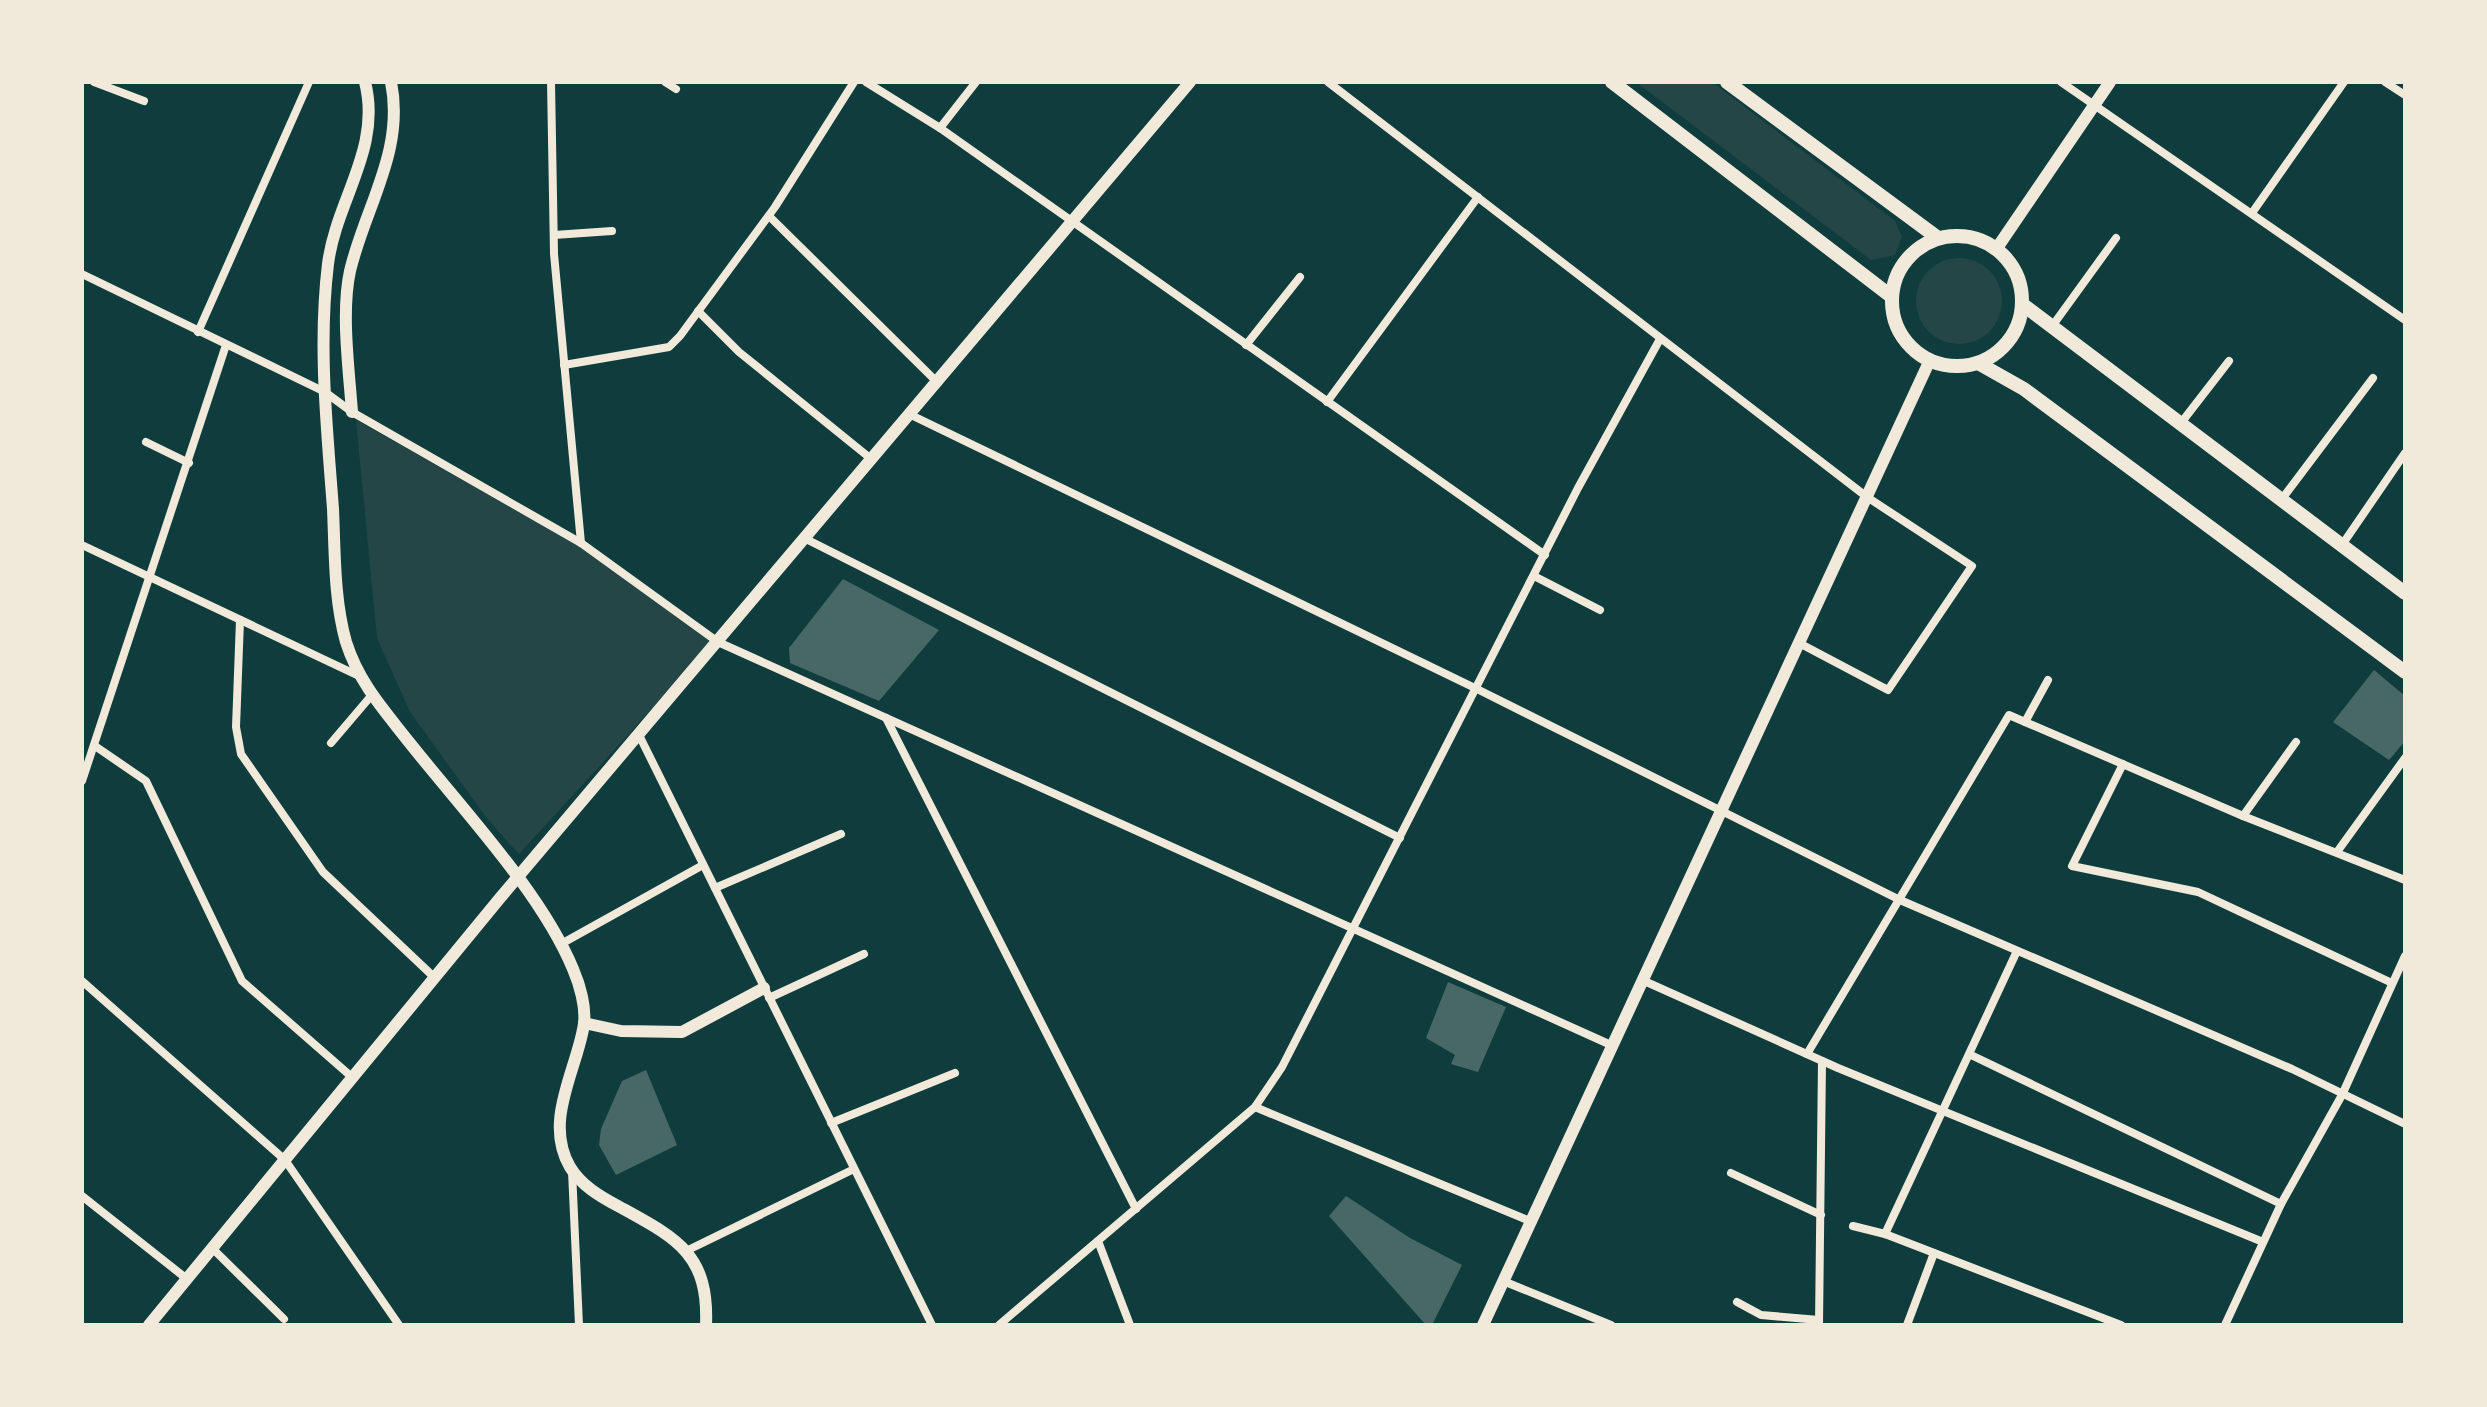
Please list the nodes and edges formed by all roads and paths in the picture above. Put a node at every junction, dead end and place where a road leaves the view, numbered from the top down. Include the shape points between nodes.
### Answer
1 (94, 82) edge
2 (309, 82) edge
3 (365, 82) edge
4 (391, 82) edge
5 (551, 82) edge
6 (665, 82) edge
7 (854, 82) edge
8 (866, 82) edge
9 (976, 82) edge
10 (1190, 82) edge
11 (1328, 82) edge
12 (1612, 82) edge
13 (1727, 82) edge
14 (2061, 82) edge
15 (2110, 82) edge
16 (2344, 82) edge
17 (2385, 82) edge
18 (676, 89) dead end
19 (2405, 95) edge
20 (144, 101) dead end
21 (2095, 104) junction
22 (940, 128) junction
23 (1478, 197) junction
24 (2252, 213) junction
25 (769, 216) junction
26 (1072, 223) junction
27 (612, 231) dead end
28 (554, 235) junction
29 (1938, 238) junction
30 (2116, 238) dead end
31 (1997, 248) junction
32 (82, 274) edge
33 (1300, 277) dead end
34 (1892, 297) junction
35 (2022, 304) junction
36 (698, 311) junction
37 (2405, 320) edge
38 (2053, 325) junction
39 (198, 332) junction
40 (1660, 339) junction
41 (226, 345) junction
42 (1246, 345) junction
43 (1930, 360) junction
44 (2229, 361) dead end
45 (1978, 363) junction
46 (564, 365) junction
47 (2373, 378) dead end
48 (938, 383) junction
49 (325, 392) junction
50 (1327, 402) junction
51 (352, 412) junction
52 (911, 415) junction
53 (2181, 423) junction
54 (146, 442) dead end
55 (2405, 453) edge
56 (870, 458) junction
57 (189, 463) junction
58 (1867, 497) junction
59 (2282, 499) junction
60 (806, 539) junction
61 (581, 543) junction
62 (82, 545) edge
63 (2342, 545) junction
64 (1545, 555) junction
65 (1534, 576) junction
66 (152, 579) junction
67 (2405, 593) edge
68 (1600, 610) dead end
69 (240, 620) junction
70 (718, 642) junction
71 (1799, 643) junction
72 (2405, 672) edge
73 (359, 676) junction
74 (2048, 680) dead end
75 (1477, 689) junction
76 (371, 696) junction
77 (886, 717) junction
78 (2025, 722) junction
79 (639, 735) junction
80 (2296, 742) dead end
81 (331, 743) dead end
82 (95, 746) junction
83 (2405, 758) edge
84 (2123, 764) junction
85 (82, 781) edge
86 (1719, 813) junction
87 (2243, 816) junction
88 (841, 834) dead end
89 (1400, 838) junction
90 (2337, 852) junction
91 (703, 865) junction
92 (517, 879) junction
93 (2405, 880) edge
94 (715, 888) junction
95 (1900, 900) junction
96 (1352, 929) junction
97 (561, 944) junction
98 (2017, 951) junction
99 (864, 954) dead end
100 (2405, 956) edge
101 (435, 978) junction
102 (1642, 980) junction
103 (82, 981) edge
104 (2392, 983) junction
105 (767, 993) junction
106 (584, 1023) junction
107 (1611, 1045) junction
108 (1807, 1054) junction
109 (1971, 1055) junction
110 (1822, 1061) junction
111 (955, 1073) dead end
112 (353, 1078) junction
113 (2342, 1095) junction
114 (1255, 1107) junction
115 (1942, 1112) junction
116 (831, 1123) junction
117 (2405, 1124) edge
118 (285, 1160) junction
119 (854, 1169) junction
120 (572, 1171) junction
121 (1731, 1173) dead end
122 (82, 1196) edge
123 (2281, 1204) junction
124 (1136, 1209) junction
125 (1821, 1215) junction
126 (1530, 1221) junction
127 (1853, 1226) dead end
128 (1885, 1234) junction
129 (1098, 1241) junction
130 (2263, 1242) junction
131 (212, 1248) junction
132 (686, 1251) junction
133 (1934, 1253) junction
134 (187, 1279) junction
135 (1503, 1281) junction
136 (1737, 1302) dead end
137 (284, 1319) dead end
138 (1819, 1323) edge
139 (149, 1325) edge
140 (399, 1325) edge
141 (579, 1325) edge
142 (706, 1325) edge
143 (932, 1325) edge
144 (999, 1325) edge
145 (1130, 1325) edge
146 (1483, 1325) edge
147 (1611, 1325) edge
148 (1907, 1325) edge
149 (2119, 1325) edge
150 (2225, 1325) edge

1 - 20 street
2 - 39 street
3 - 49 street via 368,137 328,261
4 - 51 street via 391,146 349,275
5 - 28 street
6 - 18 street
7 - 25 street
8 - 22 street
9 - 22 street
10 - 26 street
11 - 23 street
12 - 34 main road
13 - 29 main road
14 - 21 street
15 - 21 street
16 - 24 street
17 - 19 street
21 - 24 street
21 - 31 street
22 - 26 street
23 - 40 street
23 - 50 street
24 - 37 street
25 - 36 street
25 - 48 street
26 - 42 street
26 - 48 street
27 - 28 street
28 - 46 street
29 - 31 main road via 1958,235
29 - 34 main road via 1906,261
30 - 38 street
31 - 35 main road via 2016,273
32 - 39 street
33 - 42 street
34 - 43 main road via 1899,331
35 - 38 main road
35 - 45 main road via 2009,340
36 - 46 street via 669,347
36 - 56 street via 739,352
38 - 53 main road
39 - 41 street
40 - 58 street
40 - 64 street
41 - 49 street
41 - 57 street
42 - 50 street
43 - 45 main road via 1959,366
43 - 58 street
44 - 53 street
45 - 72 main road via 2024,389
46 - 61 street
47 - 59 street
48 - 52 street
49 - 51 street
49 - 73 street via 338,592
50 - 64 street
51 - 61 street
52 - 56 street
52 - 75 street
53 - 59 main road
54 - 57 street
55 - 63 street
56 - 60 street
57 - 66 street
58 - 71 street
58 - 71 street via 1972,566 1888,690
59 - 63 main road
60 - 70 street
60 - 89 street
61 - 70 street
62 - 66 street
63 - 67 main road
64 - 65 street
65 - 68 street
65 - 75 street
66 - 69 street
66 - 82 street
69 - 73 street
69 - 101 street via 236,727 241,754 323,872
70 - 77 street
70 - 79 street
71 - 86 street
73 - 76 street
74 - 78 street
75 - 86 street
75 - 89 street
76 - 81 street
76 - 92 street
77 - 96 street
77 - 124 street
78 - 84 street
78 - 95 street via 2009,715
79 - 91 street
79 - 92 street
80 - 87 street
82 - 85 street
82 - 112 street via 146,781 242,981
83 - 90 street
84 - 87 street
84 - 104 street via 2072,866 2198,892
86 - 95 street
86 - 102 street
87 - 90 street
88 - 94 street
89 - 96 street
90 - 93 street
91 - 94 street
91 - 97 street
92 - 97 street
92 - 101 street
94 - 105 street
95 - 98 street
95 - 108 street
96 - 107 street
96 - 114 street via 1282,1067
97 - 106 street via 582,995
98 - 109 street
98 - 113 street
99 - 105 street
100 - 104 street
101 - 112 street
102 - 107 street
102 - 108 street
103 - 118 street
104 - 113 street
105 - 106 street via 682,1032 634,1033
105 - 116 street
106 - 120 street via 560,1131 562,1153
107 - 126 street
108 - 110 street
109 - 115 street
109 - 123 street
110 - 115 street
110 - 125 street
111 - 116 street
112 - 118 street
113 - 117 street
113 - 123 street
114 - 124 street
114 - 126 street
115 - 128 street
115 - 130 street
116 - 119 street
118 - 131 street
118 - 140 street
119 - 132 street
119 - 143 street
120 - 132 street via 593,1192
120 - 141 street
121 - 125 street
122 - 134 street
123 - 130 street
124 - 129 street
125 - 138 street
126 - 135 street
127 - 128 street
128 - 133 street
129 - 144 street
129 - 145 street
130 - 150 street
131 - 134 street
131 - 137 street
132 - 142 street via 701,1270
133 - 148 street
133 - 149 street
134 - 139 street
135 - 146 street
135 - 147 street
136 - 138 street via 1761,1315

